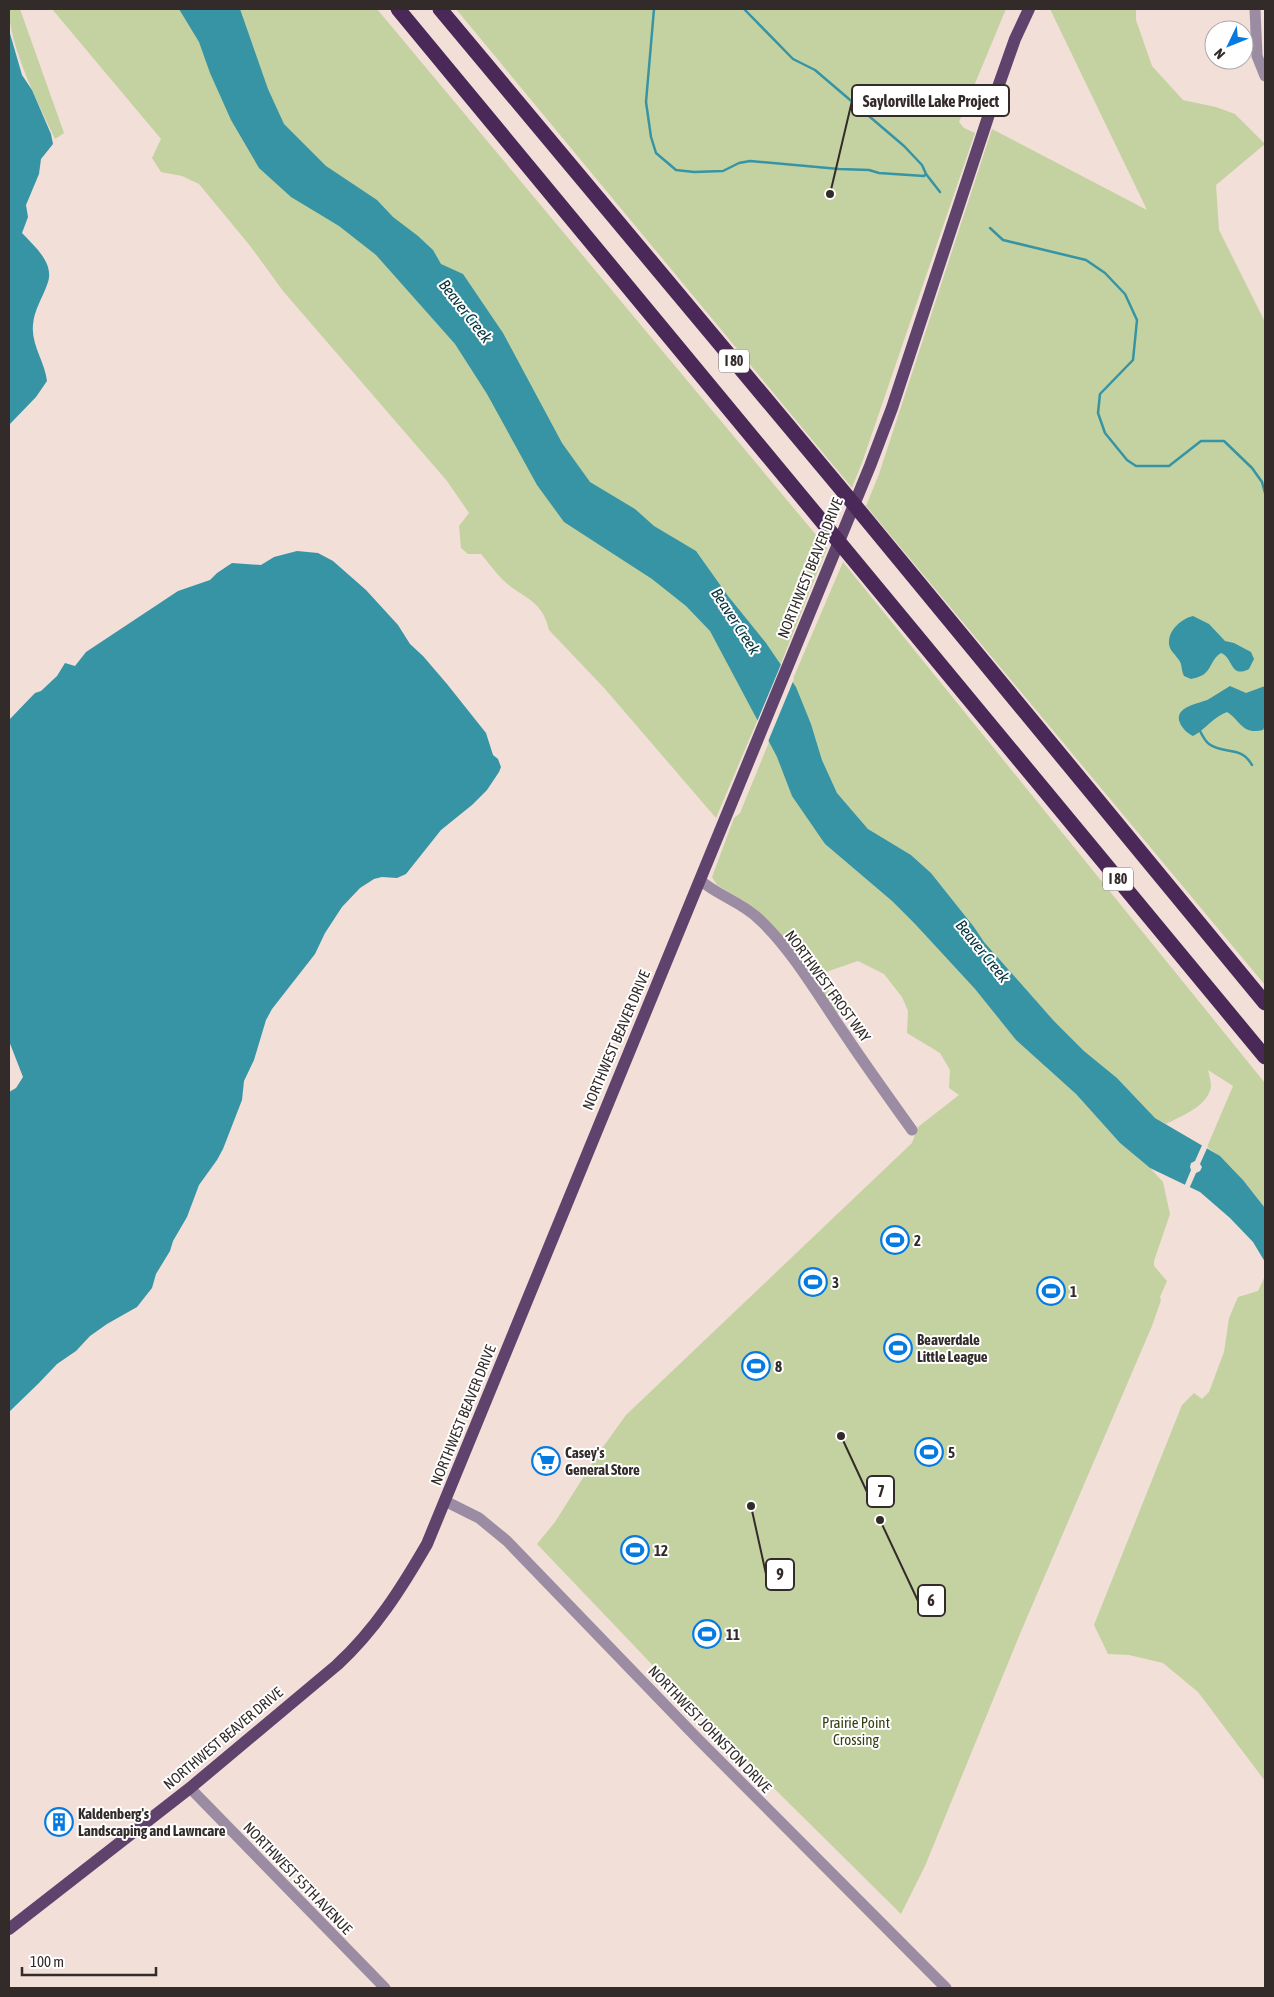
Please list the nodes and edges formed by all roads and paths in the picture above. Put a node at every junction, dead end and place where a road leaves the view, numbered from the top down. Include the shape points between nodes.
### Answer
1 (398, 9) edge
2 (440, 9) edge
3 (1029, 9) edge
4 (1255, 9) edge
5 (1265, 76) edge
6 (700, 880) junction
7 (1265, 1004) edge
8 (1265, 1057) edge
9 (912, 1130) dead end
10 (445, 1501) junction
11 (190, 1788) junction
12 (9, 1929) edge
13 (385, 1988) edge
14 (946, 1988) edge

1 - 8 highway, I 80
2 - 7 highway, I 80
3 - 6 main road, NORTHWEST BEAVER DRIVE via 997,90 892,408
4 - 5 street via 1257,56
6 - 9 street, NORTHWEST FROST WAY via 749,909 762,921 816,990
6 - 10 main road, NORTHWEST BEAVER DRIVE
10 - 11 main road, NORTHWEST BEAVER DRIVE via 402,1587 357,1647
10 - 14 street, NORTHWEST JOHNSTON DRIVE via 479,1518 507,1541
11 - 12 main road, NORTHWEST BEAVER DRIVE
11 - 13 street, NORTHWEST 55TH AVENUE

